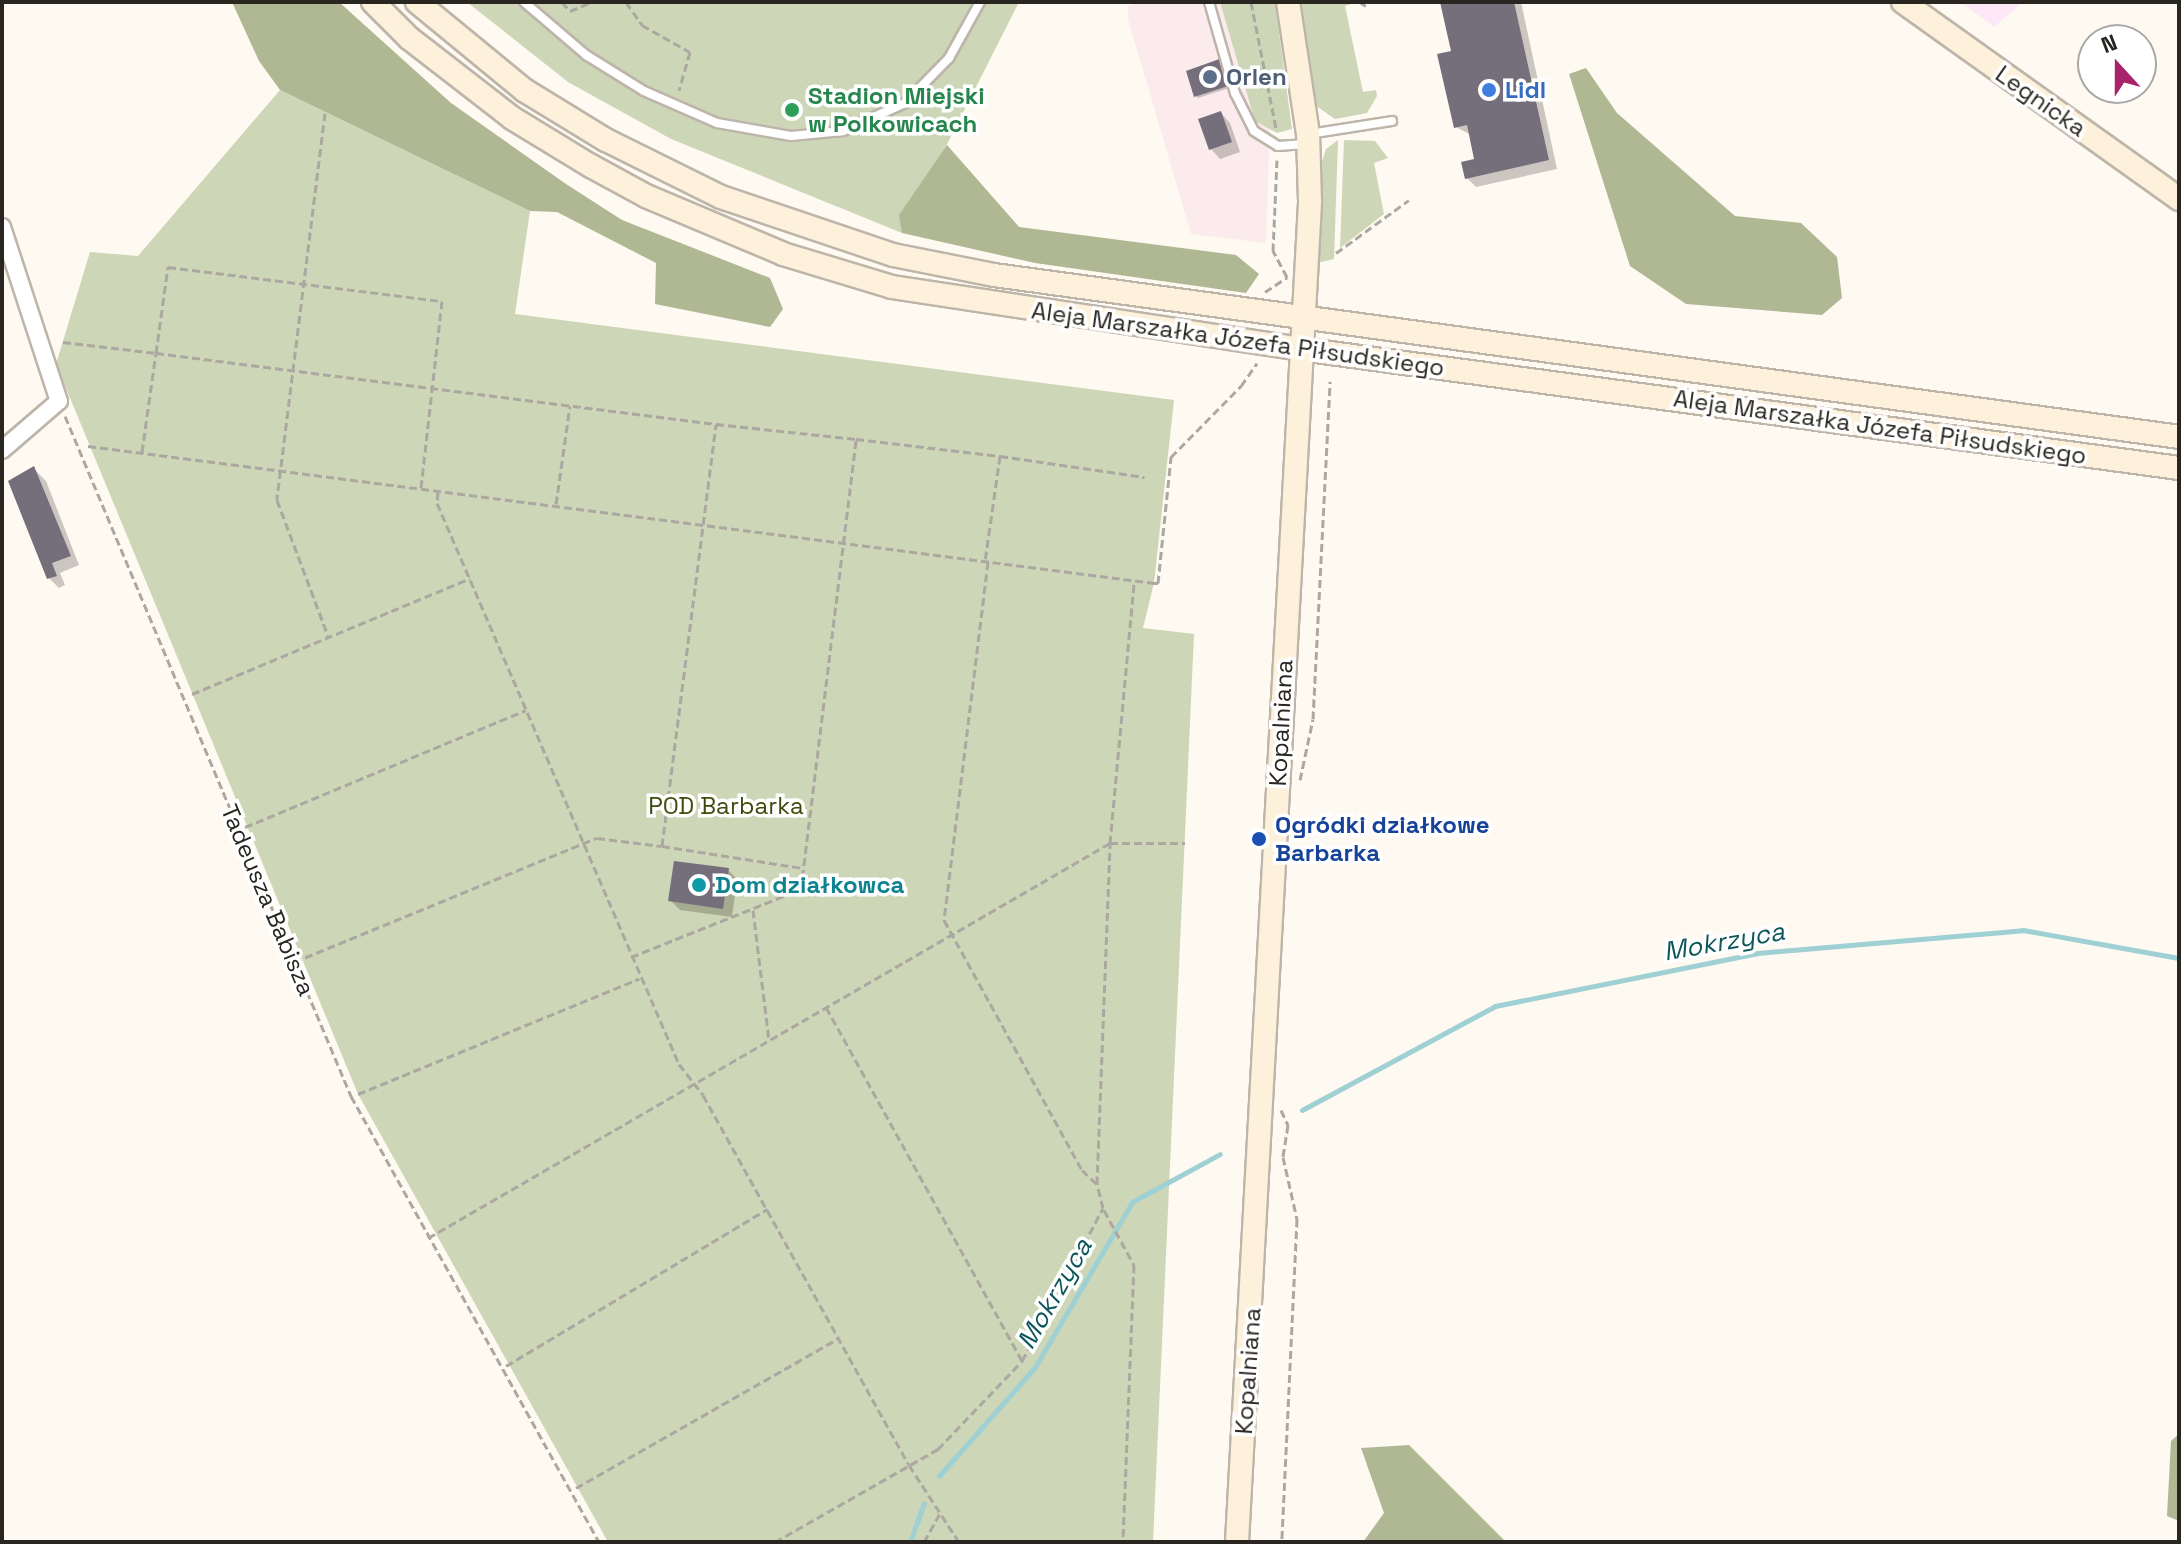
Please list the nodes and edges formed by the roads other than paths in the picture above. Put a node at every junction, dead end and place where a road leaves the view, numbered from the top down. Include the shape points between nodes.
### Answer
1 (373, 2) edge
2 (417, 2) edge
3 (524, 2) edge
4 (980, 2) edge
5 (1209, 2) edge
6 (1288, 2) edge
7 (1903, 2) edge
8 (1392, 121) dead end
9 (1308, 139) junction
10 (2179, 199) edge
11 (2, 227) edge
12 (1303, 318) junction
13 (1301, 349) junction
14 (2179, 437) edge
15 (2, 450) edge
16 (2179, 468) edge
17 (1237, 1542) edge

1 - 13 main road, Aleja Marszałka Józefa Piłsudskiego via 409,38 512,118 646,196 783,254 892,287
2 - 12 main road, Aleja Marszałka Józefa Piłsudskiego via 524,90 606,140 785,222 893,255 994,275
3 - 4 lane via 586,55 673,105 717,123 769,135 817,135 866,124 905,103 930,81
5 - 9 lane via 1235,93 1254,131 1278,146
6 - 9 main road, Kopalniana
7 - 10 main road, Legnicka
8 - 9 lane
9 - 12 main road, Kopalniana
11 - 15 street via 59,401
12 - 13 main road, Kopalniana
12 - 14 main road, Aleja Marszałka Józefa Piłsudskiego
13 - 16 main road, Aleja Marszałka Józefa Piłsudskiego
13 - 17 main road, Kopalniana

